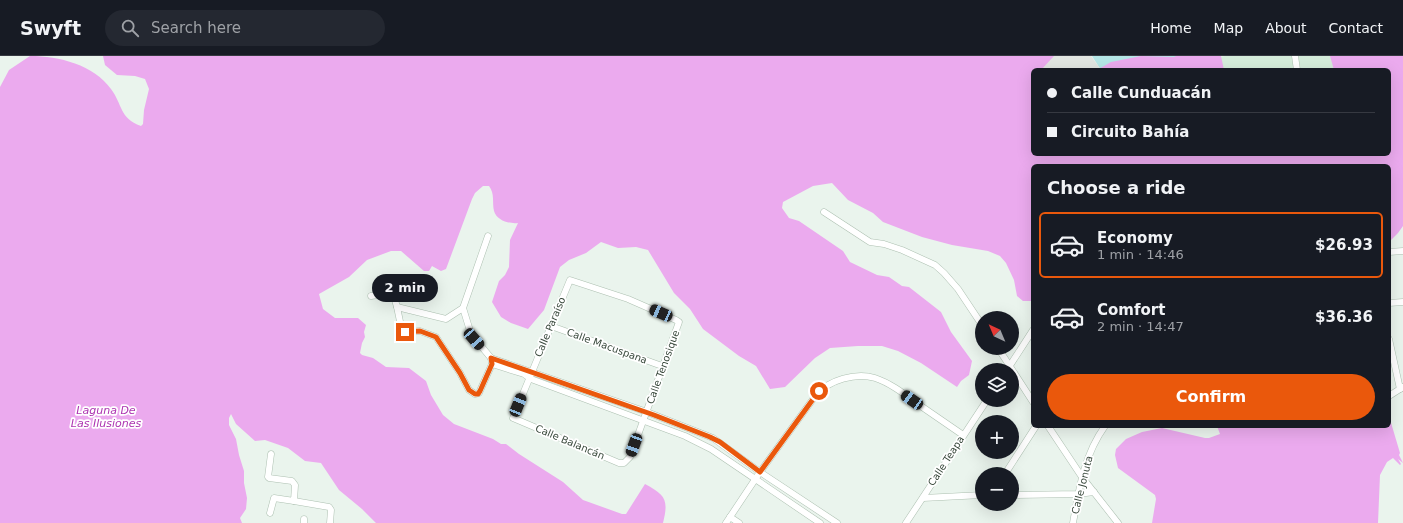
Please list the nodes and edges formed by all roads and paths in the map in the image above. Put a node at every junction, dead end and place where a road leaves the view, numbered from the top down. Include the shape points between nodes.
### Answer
1 (1296, 56) edge
2 (1297, 68) edge
3 (824, 212) dead end
4 (488, 236) dead end
5 (1403, 251) edge
6 (1391, 252) edge
7 (371, 296) dead end
8 (1403, 302) edge
9 (1391, 303) edge
10 (397, 308) junction
11 (463, 308) junction
12 (975, 314) edge
13 (674, 319) joint
14 (550, 326) junction
15 (1031, 333) edge
16 (1391, 347) edge
17 (491, 358) junction
18 (1011, 363) edge
19 (492, 364) junction
20 (662, 366) junction
21 (522, 370) junction
22 (531, 371) junction
23 (529, 378) junction
24 (1019, 383) edge
25 (1401, 387) edge
26 (1391, 394) edge
27 (1031, 399) edge
28 (981, 407) edge
29 (647, 412) junction
30 (513, 418) joint
31 (643, 421) junction
32 (1035, 428) edge
33 (1049, 428) edge
34 (1104, 428) edge
35 (963, 435) junction
36 (271, 454) dead end
37 (627, 460) joint
38 (1010, 467) edge
39 (760, 472) junction
40 (1082, 477) junction
41 (757, 479) junction
42 (1094, 492) junction
43 (1078, 494) junction
44 (975, 495) edge
45 (1019, 495) edge
46 (923, 498) junction
47 (294, 501) junction
48 (270, 513) dead end
49 (730, 517) junction
50 (330, 523) edge
51 (726, 523) edge
52 (738, 523) edge
53 (820, 523) edge
54 (837, 523) edge
55 (906, 523) edge
56 (1073, 523) edge
57 (1118, 523) edge

1 - 2 street
3 - 12 street via 870,242 902,250 935,266 958,289
4 - 11 street
5 - 6 street
7 - 10 street via 394,293
8 - 9 street
10 - 11 street via 446,319
10 - 19 street via 402,331 422,331 436,337 471,392 479,393
11 - 17 street via 471,334
13 - 14 street, Calle Paraíso via 628,299 570,280
13 - 20 street, Calle Tenosique via 678,325
14 - 20 street, Calle Macuspana
14 - 22 street, Calle Paraíso
15 - 18 street
16 - 25 street
17 - 19 street
17 - 21 street
19 - 21 street
20 - 29 street, Calle Tenosique
21 - 22 street
21 - 23 street
22 - 23 street, Calle Paraíso
22 - 29 street
23 - 30 street, Calle Paraíso
23 - 31 street
24 - 27 street
25 - 26 street
28 - 35 street, Calle Teapa
29 - 31 street, Calle Tenosique
29 - 39 street via 712,438
30 - 37 street, Calle Balancán via 619,463
31 - 37 street, Calle Tenosique
31 - 41 street via 708,446
32 - 38 street
33 - 40 street
34 - 40 street, Calle Jonuta via 1092,448
35 - 39 street via 882,381 867,377 848,378 829,384 819,391
35 - 46 street, Calle Teapa
36 - 47 street via 268,477 294,482
39 - 41 street
39 - 54 street
40 - 42 street
40 - 43 street, Calle Jonuta
41 - 49 street
41 - 53 street
42 - 43 street
42 - 57 street
43 - 45 street
43 - 56 street, Calle Jonuta
44 - 46 street
46 - 55 street, Calle Teapa
47 - 48 street via 274,498
47 - 50 street via 328,507
49 - 51 street
49 - 52 street

